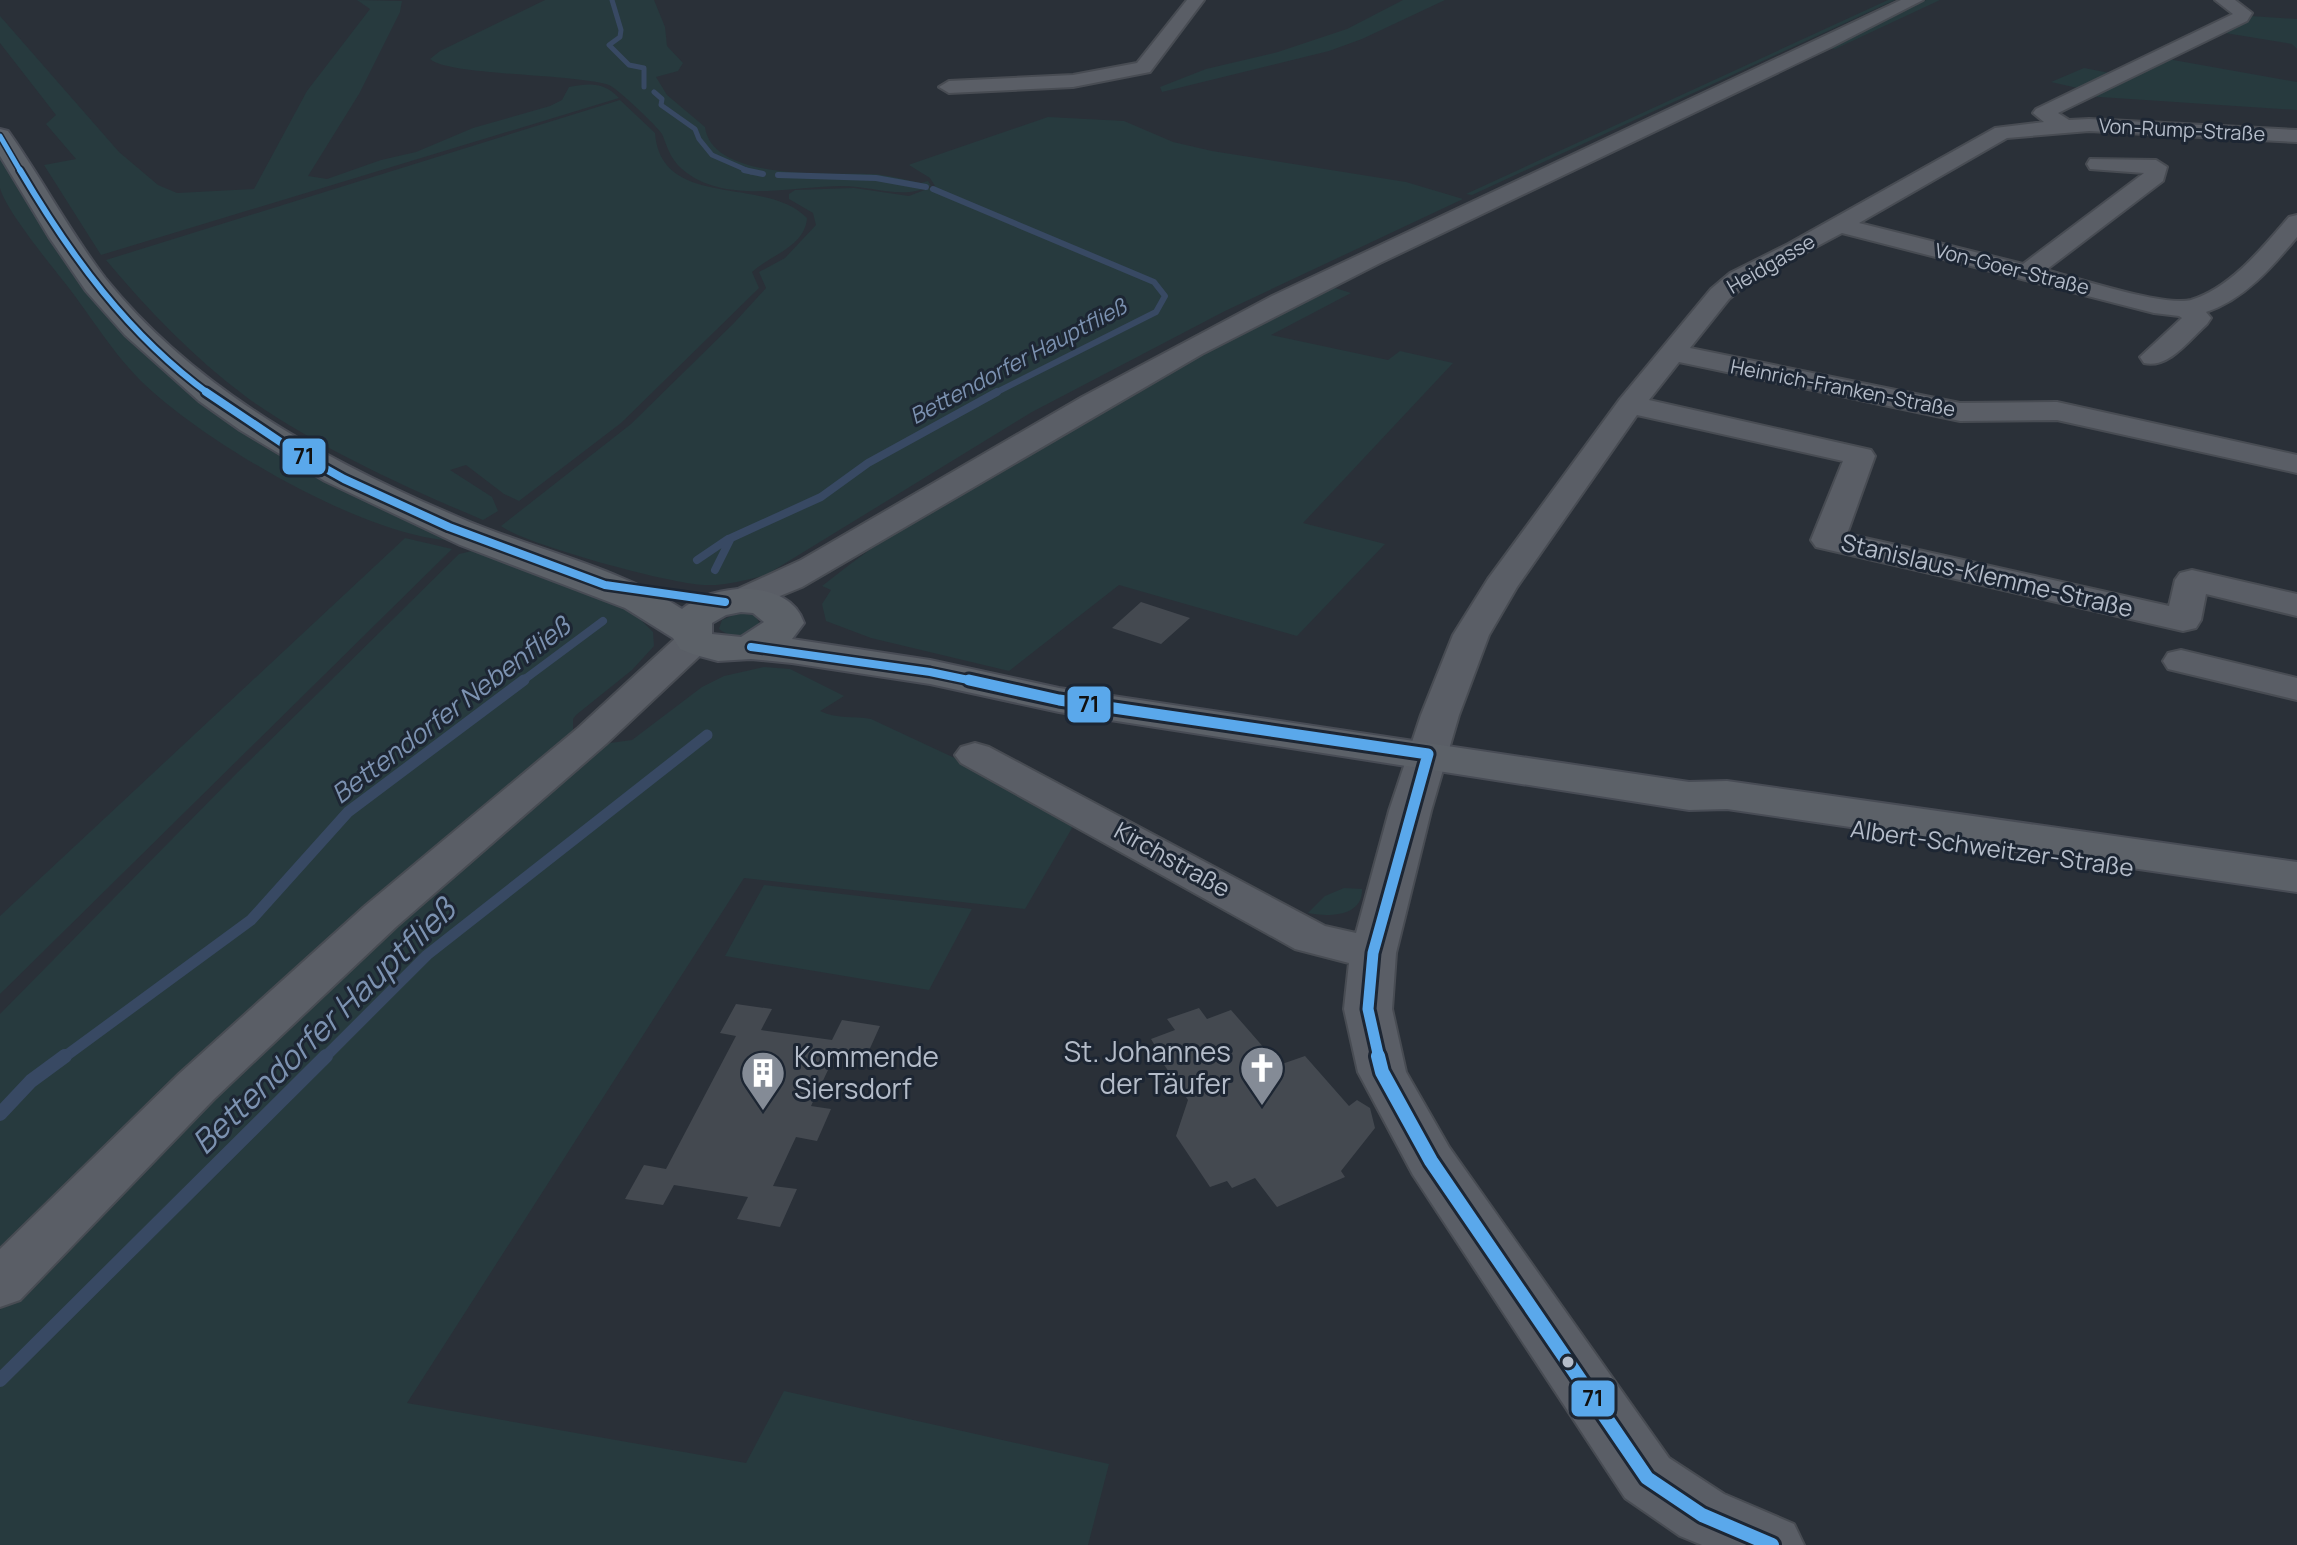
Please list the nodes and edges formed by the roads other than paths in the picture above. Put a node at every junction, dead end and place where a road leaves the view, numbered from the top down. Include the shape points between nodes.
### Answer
1 (1196, 0) edge
2 (1915, 0) edge
3 (2223, 0) edge
4 (949, 87) dead end
5 (2068, 126) junction
6 (0, 136) edge
7 (2295, 139) edge
8 (2098, 164) dead end
9 (2297, 222) edge
10 (1837, 225) junction
11 (2027, 273) junction
12 (2187, 309) junction
13 (1673, 353) junction
14 (2154, 357) dead end
15 (1630, 405) junction
16 (2297, 464) edge
17 (854, 544) junction
18 (605, 585) junction
19 (733, 601) junction
20 (2297, 605) edge
21 (782, 618) junction
22 (2183, 620) junction
23 (692, 636) junction
24 (742, 649) junction
25 (930, 672) junction
26 (2297, 689) edge
27 (592, 736) junction
28 (1428, 754) junction
29 (975, 755) dead end
30 (1689, 796) junction
31 (2297, 877) edge
32 (2297, 895) edge
33 (1373, 953) junction
34 (0, 1284) edge
35 (1698, 1530) edge
36 (1772, 1545) edge

1 - 4 street via 1143,68 1073,81
2 - 17 street via 1193,348
3 - 5 street via 2243,13 2241,17 2043,113
5 - 7 street, Von-Rump-Straße
5 - 10 street, Heidgasse via 2002,132
6 - 18 main road via 80,264 134,328 202,390 281,444 371,491 475,538
8 - 11 street via 2156,167 2155,176
9 - 12 street via 2276,264 2202,306
10 - 11 street, Von-Goer-Straße
10 - 13 street, Heidgasse via 1729,286
11 - 12 street, Von-Goer-Straße
12 - 14 street via 2198,318
13 - 15 street, Heidgasse
13 - 16 street, Heinrich-Franken-Straße via 1960,412 2057,411
15 - 22 street, Stanislaus-Klemme-Straße via 1860,456 1828,540
15 - 28 street, Heidgasse via 1500,586 1471,635
17 - 19 street via 764,592
17 - 21 street
18 - 19 main road, Albert-Schweitzer-Straße
18 - 23 main road, Albert-Schweitzer-Straße via 673,619
19 - 21 main road, Albert-Schweitzer-Straße via 762,602
19 - 23 main road via 699,614 690,622
20 - 22 street via 2193,573
21 - 24 main road via 776,635
21 - 25 main road, Albert-Schweitzer-Straße
22 - 26 street via 2180,675
23 - 24 main road, Albert-Schweitzer-Straße via 713,649
23 - 27 street
24 - 25 main road, Albert-Schweitzer-Straße via 801,652
24 - 27 street
25 - 28 main road, Albert-Schweitzer-Straße via 1059,700
27 - 34 street via 381,916 219,1065
28 - 30 main road, Albert-Schweitzer-Straße
28 - 33 street
29 - 33 street, Kirchstraße via 1311,938
30 - 31 main road, Albert-Schweitzer-Straße via 1737,796
30 - 32 main road, Albert-Schweitzer-Straße via 1744,813
33 - 35 street via 1368,1009 1382,1072 1431,1161 1647,1478
35 - 36 street

